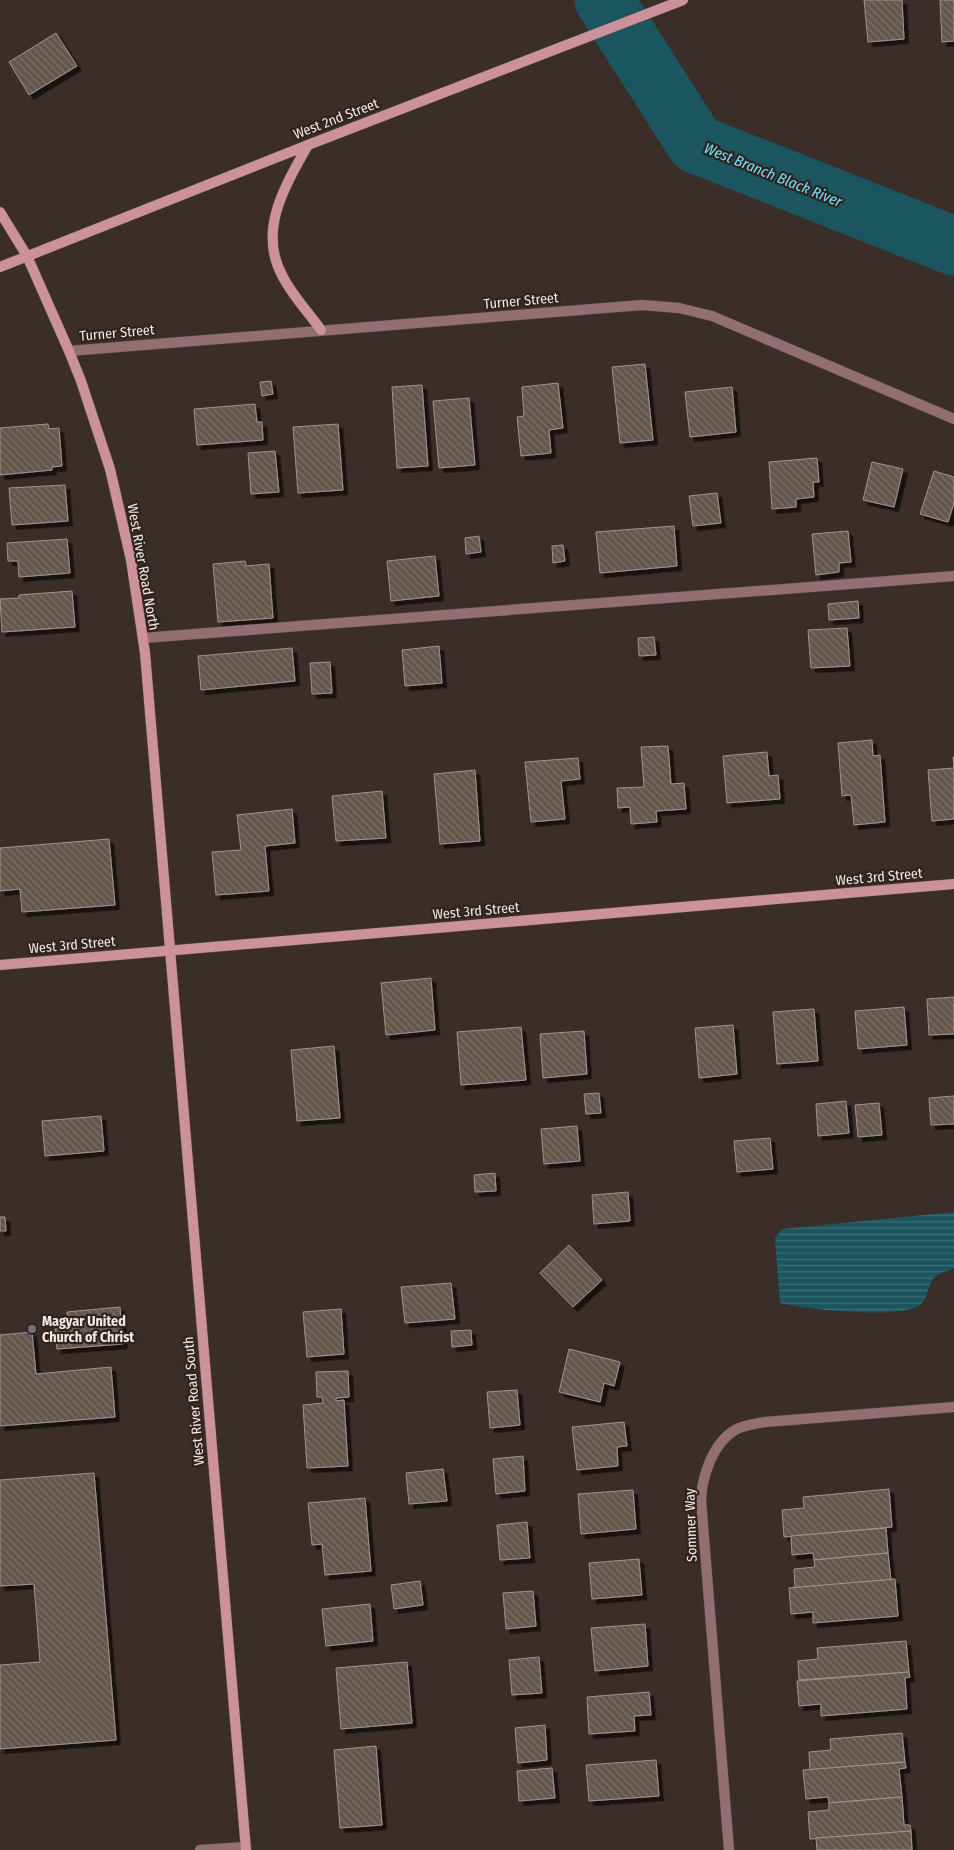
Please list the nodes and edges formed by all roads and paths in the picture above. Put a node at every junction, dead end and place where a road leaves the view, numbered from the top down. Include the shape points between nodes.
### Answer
1 (683, 0) edge
2 (308, 145) junction
3 (0, 212) edge
4 (27, 256) junction
5 (0, 267) edge
6 (321, 330) junction
7 (69, 351) junction
8 (954, 419) edge
9 (954, 576) edge
10 (142, 638) junction
11 (954, 884) edge
12 (170, 950) junction
13 (0, 965) edge
14 (954, 1406) edge
15 (246, 1848) edge
16 (200, 1850) edge
17 (729, 1850) edge

1 - 2 main road, West 2nd Street
2 - 4 main road, West 2nd Street
2 - 6 main road via 278,203 272,236 282,277
3 - 4 main road, West River Road North
4 - 5 main road, West 2nd Street
4 - 7 main road, West River Road North
6 - 7 street, Turner Street
6 - 8 street, Turner Street via 642,305 679,308 712,316
7 - 10 main road, West River Road North via 110,469 131,560
9 - 10 street
10 - 12 main road, West River Road North
11 - 12 main road, West 3rd Street
12 - 13 main road, West 3rd Street
12 - 15 main road, West River Road South
14 - 17 street, Sommer Way via 751,1424 730,1435 709,1465 701,1500
15 - 16 street

